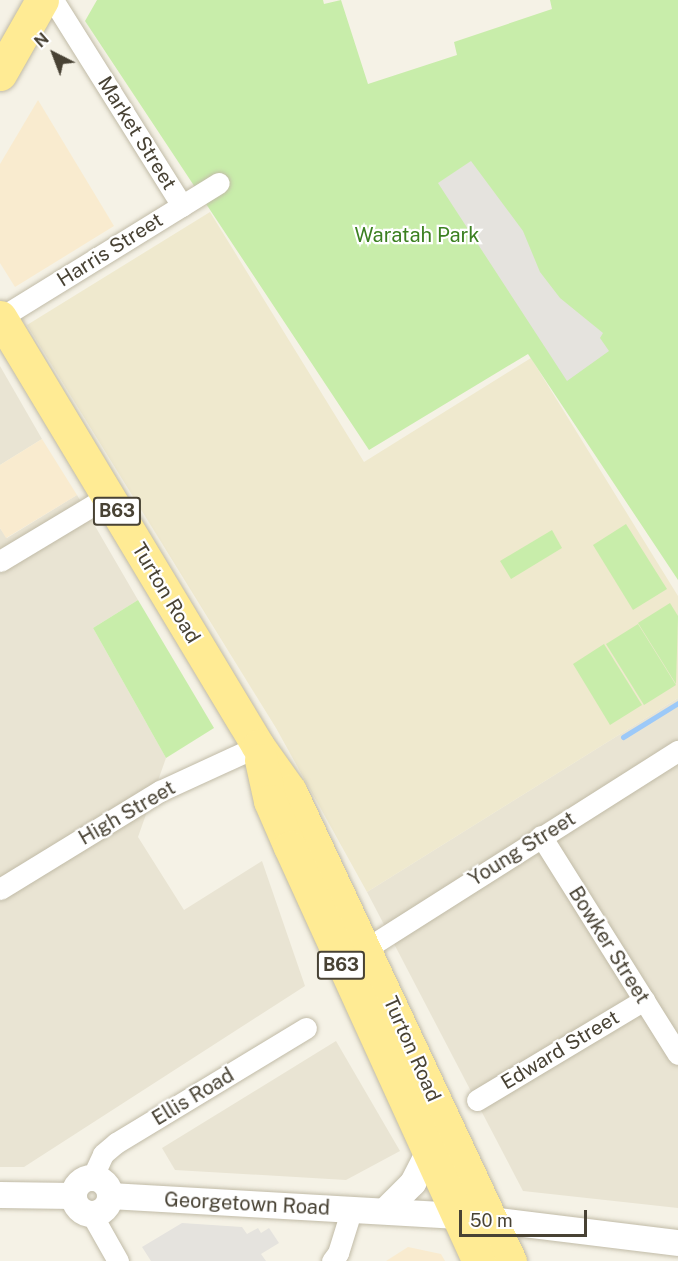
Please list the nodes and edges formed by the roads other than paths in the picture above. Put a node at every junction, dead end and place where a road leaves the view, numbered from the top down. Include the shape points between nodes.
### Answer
1 (42, 0) edge
2 (53, 0) edge
3 (0, 74) edge
4 (219, 183) dead end
5 (182, 206) junction
6 (0, 317) edge
7 (108, 496) junction
8 (0, 561) edge
9 (258, 746) junction
10 (678, 751) edge
11 (541, 836) junction
12 (0, 889) edge
13 (367, 948) junction
14 (644, 1000) junction
15 (306, 1028) dead end
16 (678, 1054) edge
17 (477, 1100) dead end
18 (428, 1153) junction
19 (92, 1178) junction
20 (0, 1195) edge
21 (74, 1196) junction
22 (110, 1196) junction
23 (352, 1208) junction
24 (385, 1211) junction
25 (92, 1215) junction
26 (458, 1216) junction
27 (490, 1221) junction
28 (678, 1243) edge
29 (118, 1261) edge
30 (332, 1261) edge
31 (479, 1261) edge
32 (510, 1261) edge

1 - 3 main road
2 - 5 street, Market Street
4 - 5 street, Harris Street
5 - 6 street, Harris Street
6 - 7 main road, Turton Road / B63
7 - 8 street
7 - 9 main road, Turton Road / B63
9 - 12 street, High Street via 160,791
9 - 13 main road, Turton Road / B63 via 290,791
9 - 18 main road, Turton Road / B63 via 270,801
10 - 11 street, Young Street
11 - 13 street, Young Street
11 - 14 street, Bowker Street
13 - 27 main road, Turton Road / B63
14 - 16 street, Bowker Street
14 - 17 street, Edward Street
15 - 19 street, Ellis Road via 116,1143 104,1154
18 - 24 street via 413,1183
18 - 26 main road, Turton Road / B63
19 - 21 street via 78,1185
19 - 22 street via 105,1183
20 - 21 street
21 - 25 street via 80,1210
22 - 23 street, Georgetown Road
22 - 25 street via 105,1209
23 - 24 street, Georgetown Road
23 - 30 street
24 - 26 street, Georgetown Road
25 - 29 street
26 - 27 street, Georgetown Road
26 - 31 main road, Turton Road / B63
27 - 28 street, Georgetown Road
27 - 32 main road, Turton Road / B63

